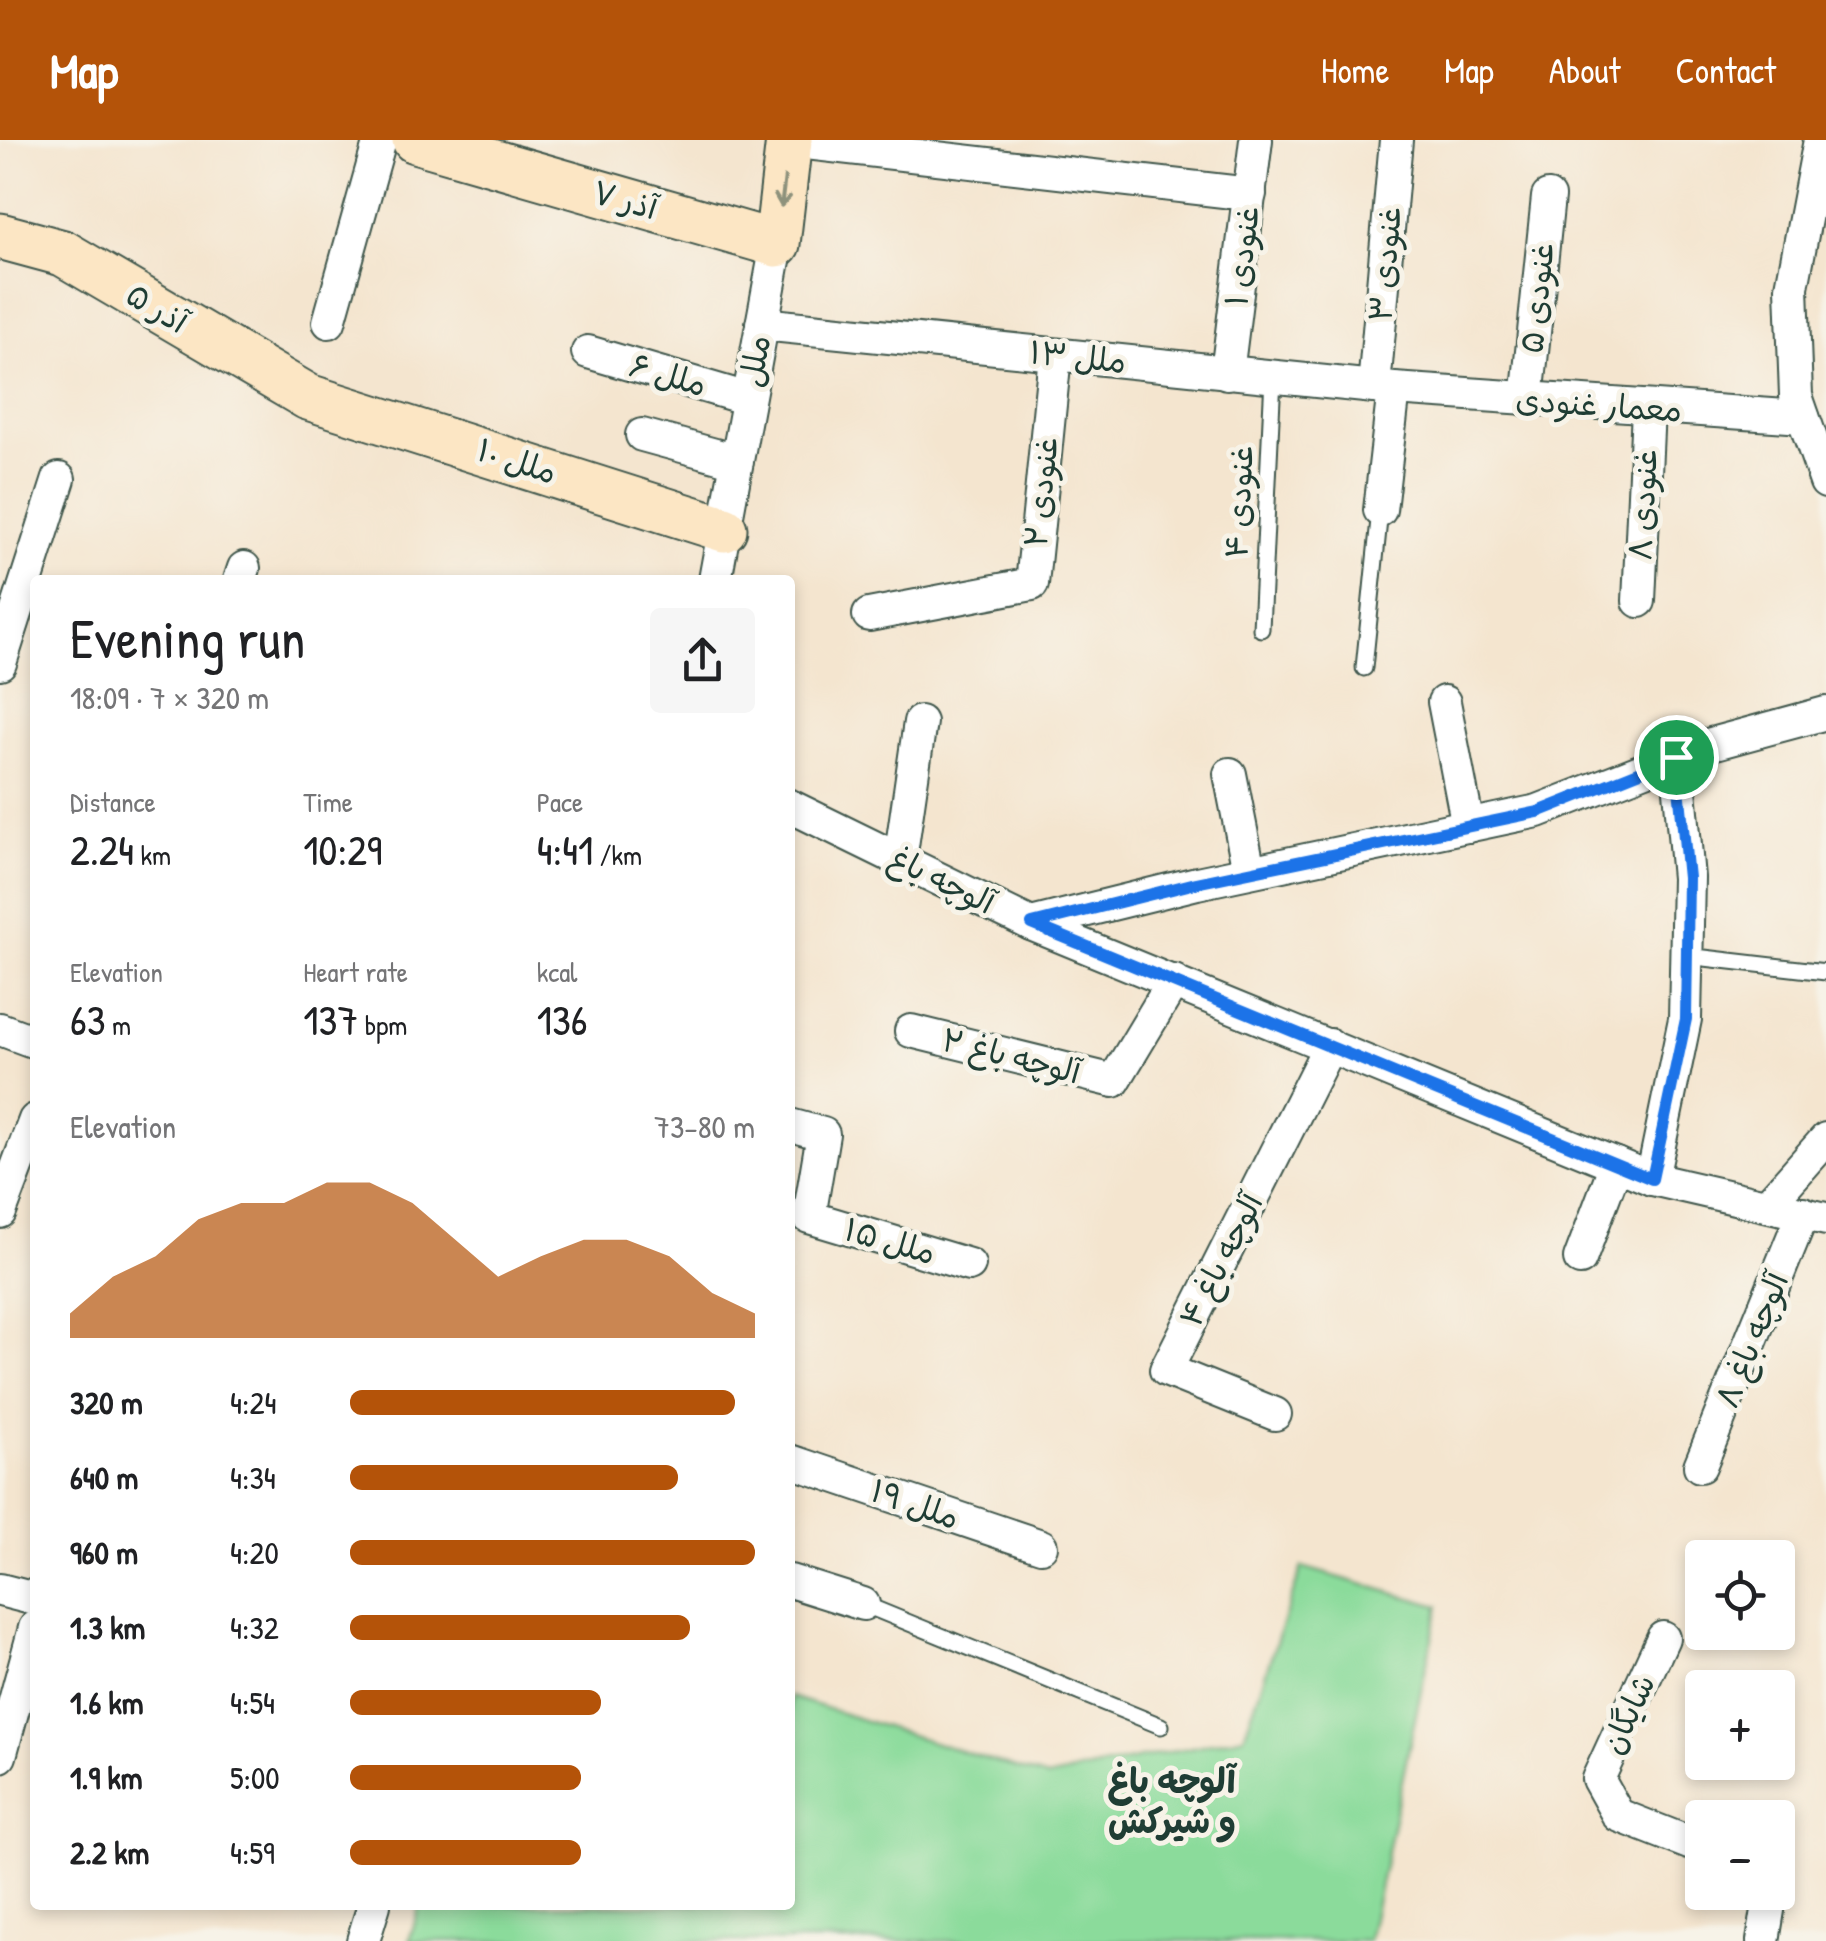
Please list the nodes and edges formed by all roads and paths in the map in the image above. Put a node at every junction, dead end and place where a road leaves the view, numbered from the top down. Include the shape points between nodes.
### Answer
1 (380, 140) edge
2 (414, 140) edge
3 (789, 140) edge
4 (1256, 140) edge
5 (1396, 140) edge
6 (1820, 140) edge
7 (462, 146) edge
8 (1250, 194) junction
9 (1548, 197) dead end
10 (0, 236) edge
11 (777, 244) junction
12 (329, 322) dead end
13 (762, 324) junction
14 (588, 352) dead end
15 (1055, 355) junction
16 (1226, 372) junction
17 (1273, 377) junction
18 (1384, 388) junction
19 (308, 397) joint
20 (748, 398) junction
21 (1527, 400) junction
22 (1648, 409) junction
23 (1803, 417) junction
24 (642, 434) dead end
25 (737, 461) junction
26 (59, 480) dead end
27 (1826, 482) edge
28 (1380, 510) joint
29 (724, 529) junction
30 (716, 575) edge
31 (1639, 601) dead end
32 (869, 615) dead end
33 (1261, 628) dead end
34 (0, 662) edge
35 (1364, 668) dead end
36 (1444, 702) dead end
37 (1826, 713) edge
38 (920, 722) dead end
39 (1676, 757) junction
40 (1230, 774) dead end
41 (795, 808) edge
42 (1468, 826) junction
43 (900, 860) junction
44 (1249, 872) junction
45 (1032, 924) junction
46 (1686, 956) junction
47 (1826, 972) edge
48 (1174, 981) junction
49 (0, 1029) edge
50 (911, 1031) dead end
51 (30, 1040) edge
52 (1330, 1045) junction
53 (795, 1126) edge
54 (30, 1133) edge
55 (1826, 1138) edge
56 (1616, 1164) junction
57 (1652, 1179) junction
58 (1769, 1204) junction
59 (0, 1212) edge
60 (1814, 1216) edge
61 (1580, 1259) dead end
62 (969, 1264) dead end
63 (1275, 1414) dead end
64 (795, 1463) edge
65 (1700, 1466) dead end
66 (1040, 1546) dead end
67 (795, 1583) edge
68 (0, 1590) edge
69 (30, 1598) edge
70 (863, 1604) joint
71 (1664, 1638) dead end
72 (30, 1646) edge
73 (1161, 1726) dead end
74 (0, 1756) edge
75 (1685, 1841) edge
76 (370, 1910) edge
77 (1768, 1910) edge
78 (363, 1941) edge
79 (1763, 1941) edge

1 - 12 street
2 - 7 street, آذر ۷
3 - 8 street
3 -> 11 street, ملل
4 - 8 street, ۱ غنودی
5 - 18 street, ۳ غنودی
6 - 23 street via 1792,287 1796,396
7 - 11 street, آذر ۷
8 - 16 street, ۱ غنودی
9 - 21 street, ۵ غنودی
10 - 19 street, آذر ۵ via 63,253
11 - 13 street, ملل
13 - 15 street, ملل ۱۳
13 - 20 street, ملل
14 - 20 street, ۶ ملل
15 - 16 street, ملل ۱۳
15 - 32 street, ۲ غنودی via 1032,584
16 - 17 street, ملل ۱۳
17 - 18 street, ملل ۱۳
17 - 33 lane, ۴ غنودی
18 - 21 street, معمار غنودی
18 - 28 street, ۳ غنودی
19 - 29 street, ۱۰ ملل
20 - 25 street, ملل
21 - 22 street, معمار غنودی
22 - 23 street, معمار غنودی
22 - 31 street, ۸ غنودی
23 - 27 street
24 - 25 street
25 - 29 street, ملل
26 - 34 street
28 - 35 lane
29 - 30 street, ملل
36 - 42 street
37 - 39 street
38 - 43 street
39 - 42 street via 1538,812
39 - 46 street via 1688,878
40 - 44 street
41 - 43 street, آلوچه باغ
42 - 44 street
43 - 45 street, آلوچه باغ
44 - 45 street
45 - 48 street, آلوچه باغ
46 - 47 lane
46 - 57 street via 1686,1019
48 - 50 street, ۲ آلوچه باغ via 1114,1081
48 - 52 street, آلوچه باغ
49 - 51 street
52 - 56 street, آلوچه باغ
52 - 63 street, ۴ آلوچه باغ via 1166,1370
53 - 62 street, ملل ۱۵ via 823,1134 810,1218
54 - 59 street
55 - 58 street
56 - 57 street, آلوچه باغ
56 - 61 street
57 - 58 street, آلوچه باغ
58 - 60 street, آلوچه باغ
60 - 65 street, ۸ آلوچه باغ
64 - 66 street, ملل ۱۹
67 - 70 street
68 - 69 street
70 - 73 lane
71 - 75 street, شایگان via 1598,1778 1618,1815
72 - 74 street
76 - 78 street
77 - 79 street

